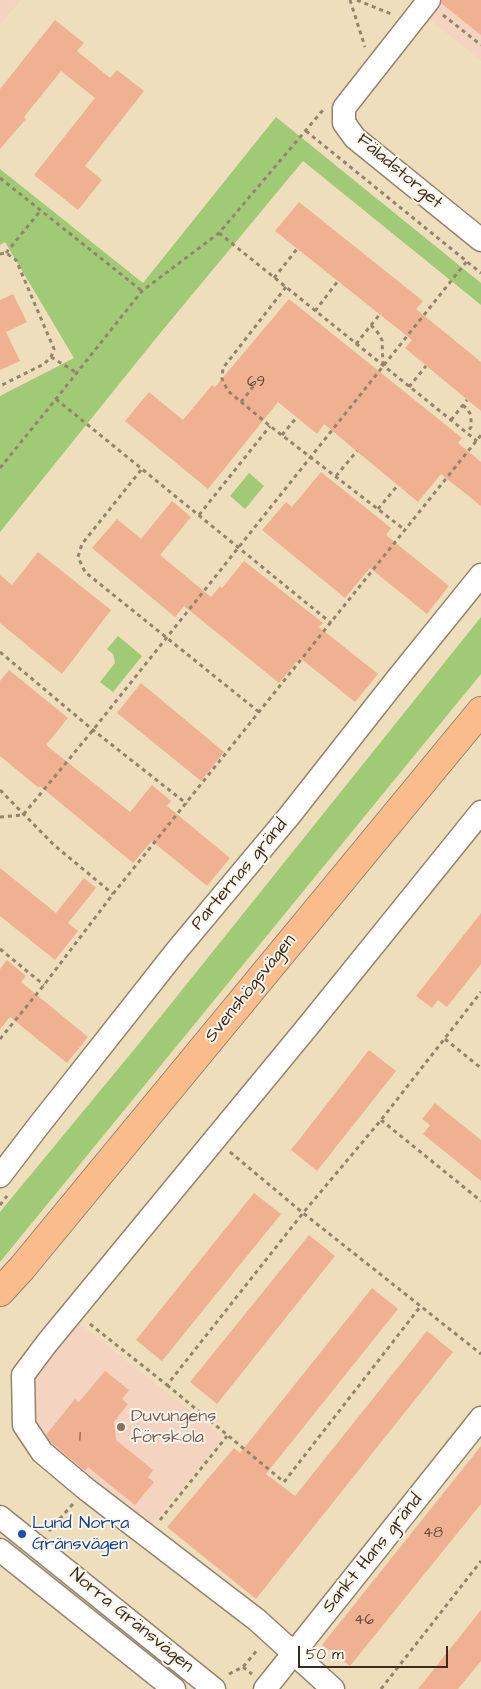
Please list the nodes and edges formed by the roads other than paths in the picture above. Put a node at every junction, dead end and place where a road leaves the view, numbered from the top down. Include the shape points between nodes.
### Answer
1 (428, 1) edge
2 (481, 240) edge
3 (481, 575) edge
4 (481, 711) edge
5 (481, 812) edge
6 (0, 1176) edge
7 (22, 1268) junction
8 (0, 1292) edge
9 (0, 1299) edge
10 (481, 1418) edge
11 (0, 1517) edge
12 (0, 1550) edge
13 (294, 1654) junction
14 (213, 1688) edge
15 (174, 1689) edge
16 (265, 1689) edge
17 (332, 1689) edge

1 - 2 street, Fäladstorget via 344,108 344,123 355,138
3 - 6 street, Parternas gränd via 178,949
4 - 7 main road, Svenshögsvägen
5 - 13 street via 23,1375 24,1425 42,1452 257,1620
7 - 8 main road, Svenshögsvägen
7 - 9 main road, Svenshögsvägen
10 - 13 street, Sankt Hans gränd
11 - 14 street, Norra Gränsvägen
12 - 15 street, Norra Gränsvägen
13 - 16 street, Sankt Hans gränd
13 - 17 street

